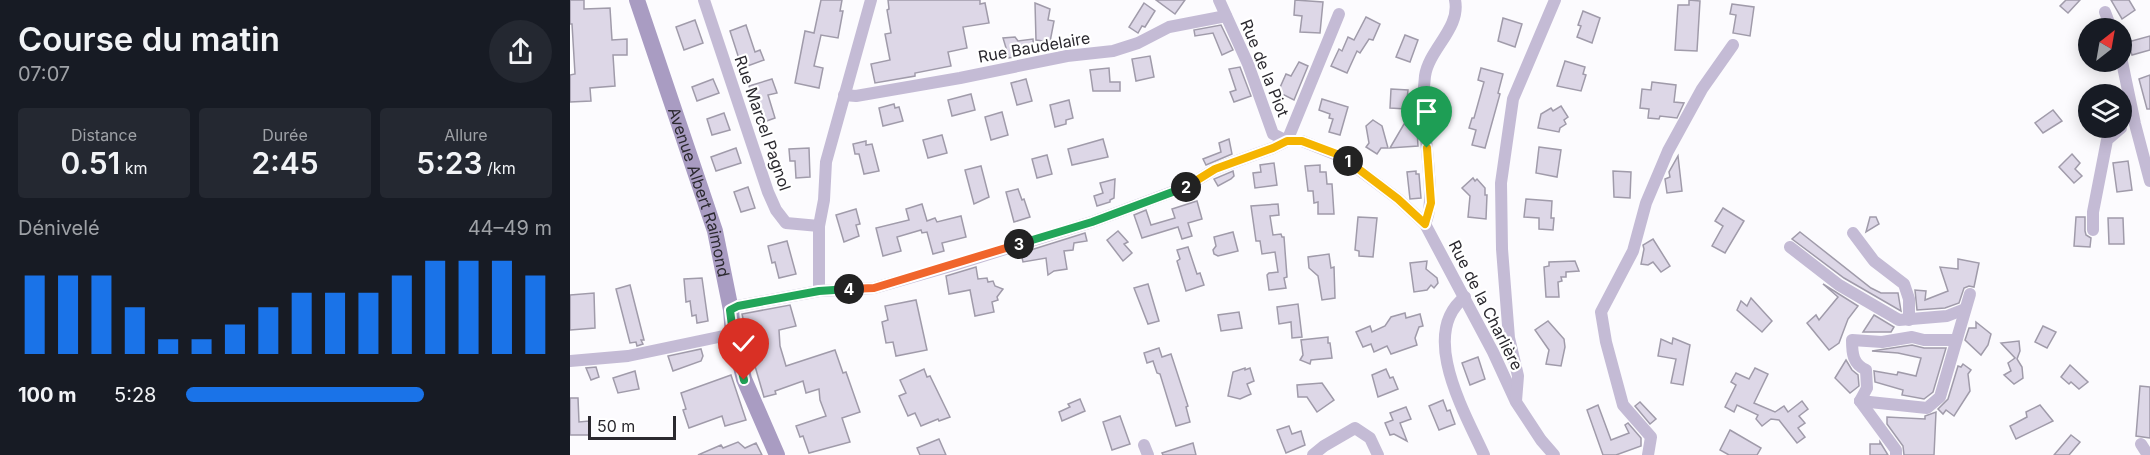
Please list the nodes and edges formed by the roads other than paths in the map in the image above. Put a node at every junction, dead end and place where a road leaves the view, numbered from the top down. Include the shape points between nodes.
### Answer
1 (637, 0) edge
2 (704, 0) edge
3 (871, 0) edge
4 (1219, 0) edge
5 (1455, 0) edge
6 (1556, 0) edge
7 (2105, 12) dead end
8 (1339, 14) dead end
9 (1226, 16) junction
10 (2107, 18) edge
11 (1733, 45) dead end
12 (2124, 72) edge
13 (844, 95) junction
14 (2134, 124) joint
15 (2109, 138) edge
16 (1287, 141) junction
17 (2150, 181) edge
18 (1425, 224) junction
19 (819, 226) junction
20 (2093, 230) dead end
21 (1853, 233) dead end
22 (1790, 247) dead end
23 (819, 291) junction
24 (1970, 294) dead end
25 (1465, 297) junction
26 (1965, 309) junction
27 (730, 310) junction
28 (1912, 320) junction
29 (733, 334) junction
30 (1509, 338) junction
31 (1904, 339) junction
32 (1956, 340) junction
33 (1493, 352) junction
34 (570, 361) edge
35 (1860, 401) junction
36 (1516, 402) junction
37 (777, 455) edge
38 (1313, 455) edge
39 (1378, 455) edge
40 (1484, 455) edge
41 (1554, 455) edge
42 (1648, 455) edge
43 (1896, 455) edge

1 - 27 street, Avenue Albert Raimond via 715,231
2 - 19 street, Rue Marcel Pagnol via 776,210 786,223
3 - 13 street
4 - 9 street, Rue de la Piot
5 - 18 street via 1454,20 1426,73 1431,203
6 - 30 street via 1513,99 1501,183
7 - 10 street
8 - 16 street
9 - 13 street, Rue Baudelaire via 1169,27 1113,51
9 - 16 street, Rue de la Piot via 1273,134
11 - 42 street via 1702,89 1668,151 1646,203 1633,251 1601,312 1623,405 1651,437
12 - 14 street
13 - 19 street via 826,162
14 - 17 street
15 - 20 street via 2093,212
16 - 18 street, Rue de la Charlière via 1302,141 1342,156
16 - 23 street via 1215,169 1188,186 1092,222 874,288
18 - 25 street, Rue de la Charlière
19 - 23 street
21 - 28 street via 1874,261 1904,284
22 - 28 street via 1860,299 1899,320
23 - 27 street
24 - 26 street
25 - 33 street, Rue de la Charlière
25 - 40 street via 1446,322 1445,358
26 - 28 street via 1947,316
26 - 32 street
27 - 29 street, Avenue Albert Raimond
28 - 31 street via 1914,327
29 - 34 street via 628,356
29 - 37 street, Avenue Albert Raimond via 744,380
30 - 33 street via 1505,346
30 - 36 street via 1518,376
31 - 32 street
31 - 35 street via 1852,340 1851,355 1866,370 1867,388
32 - 35 street via 1940,397 1927,408
33 - 36 street, Rue de la Charlière
35 - 43 street
36 - 41 street, Rue de la Charlière
38 - 39 street via 1356,428 1370,438

